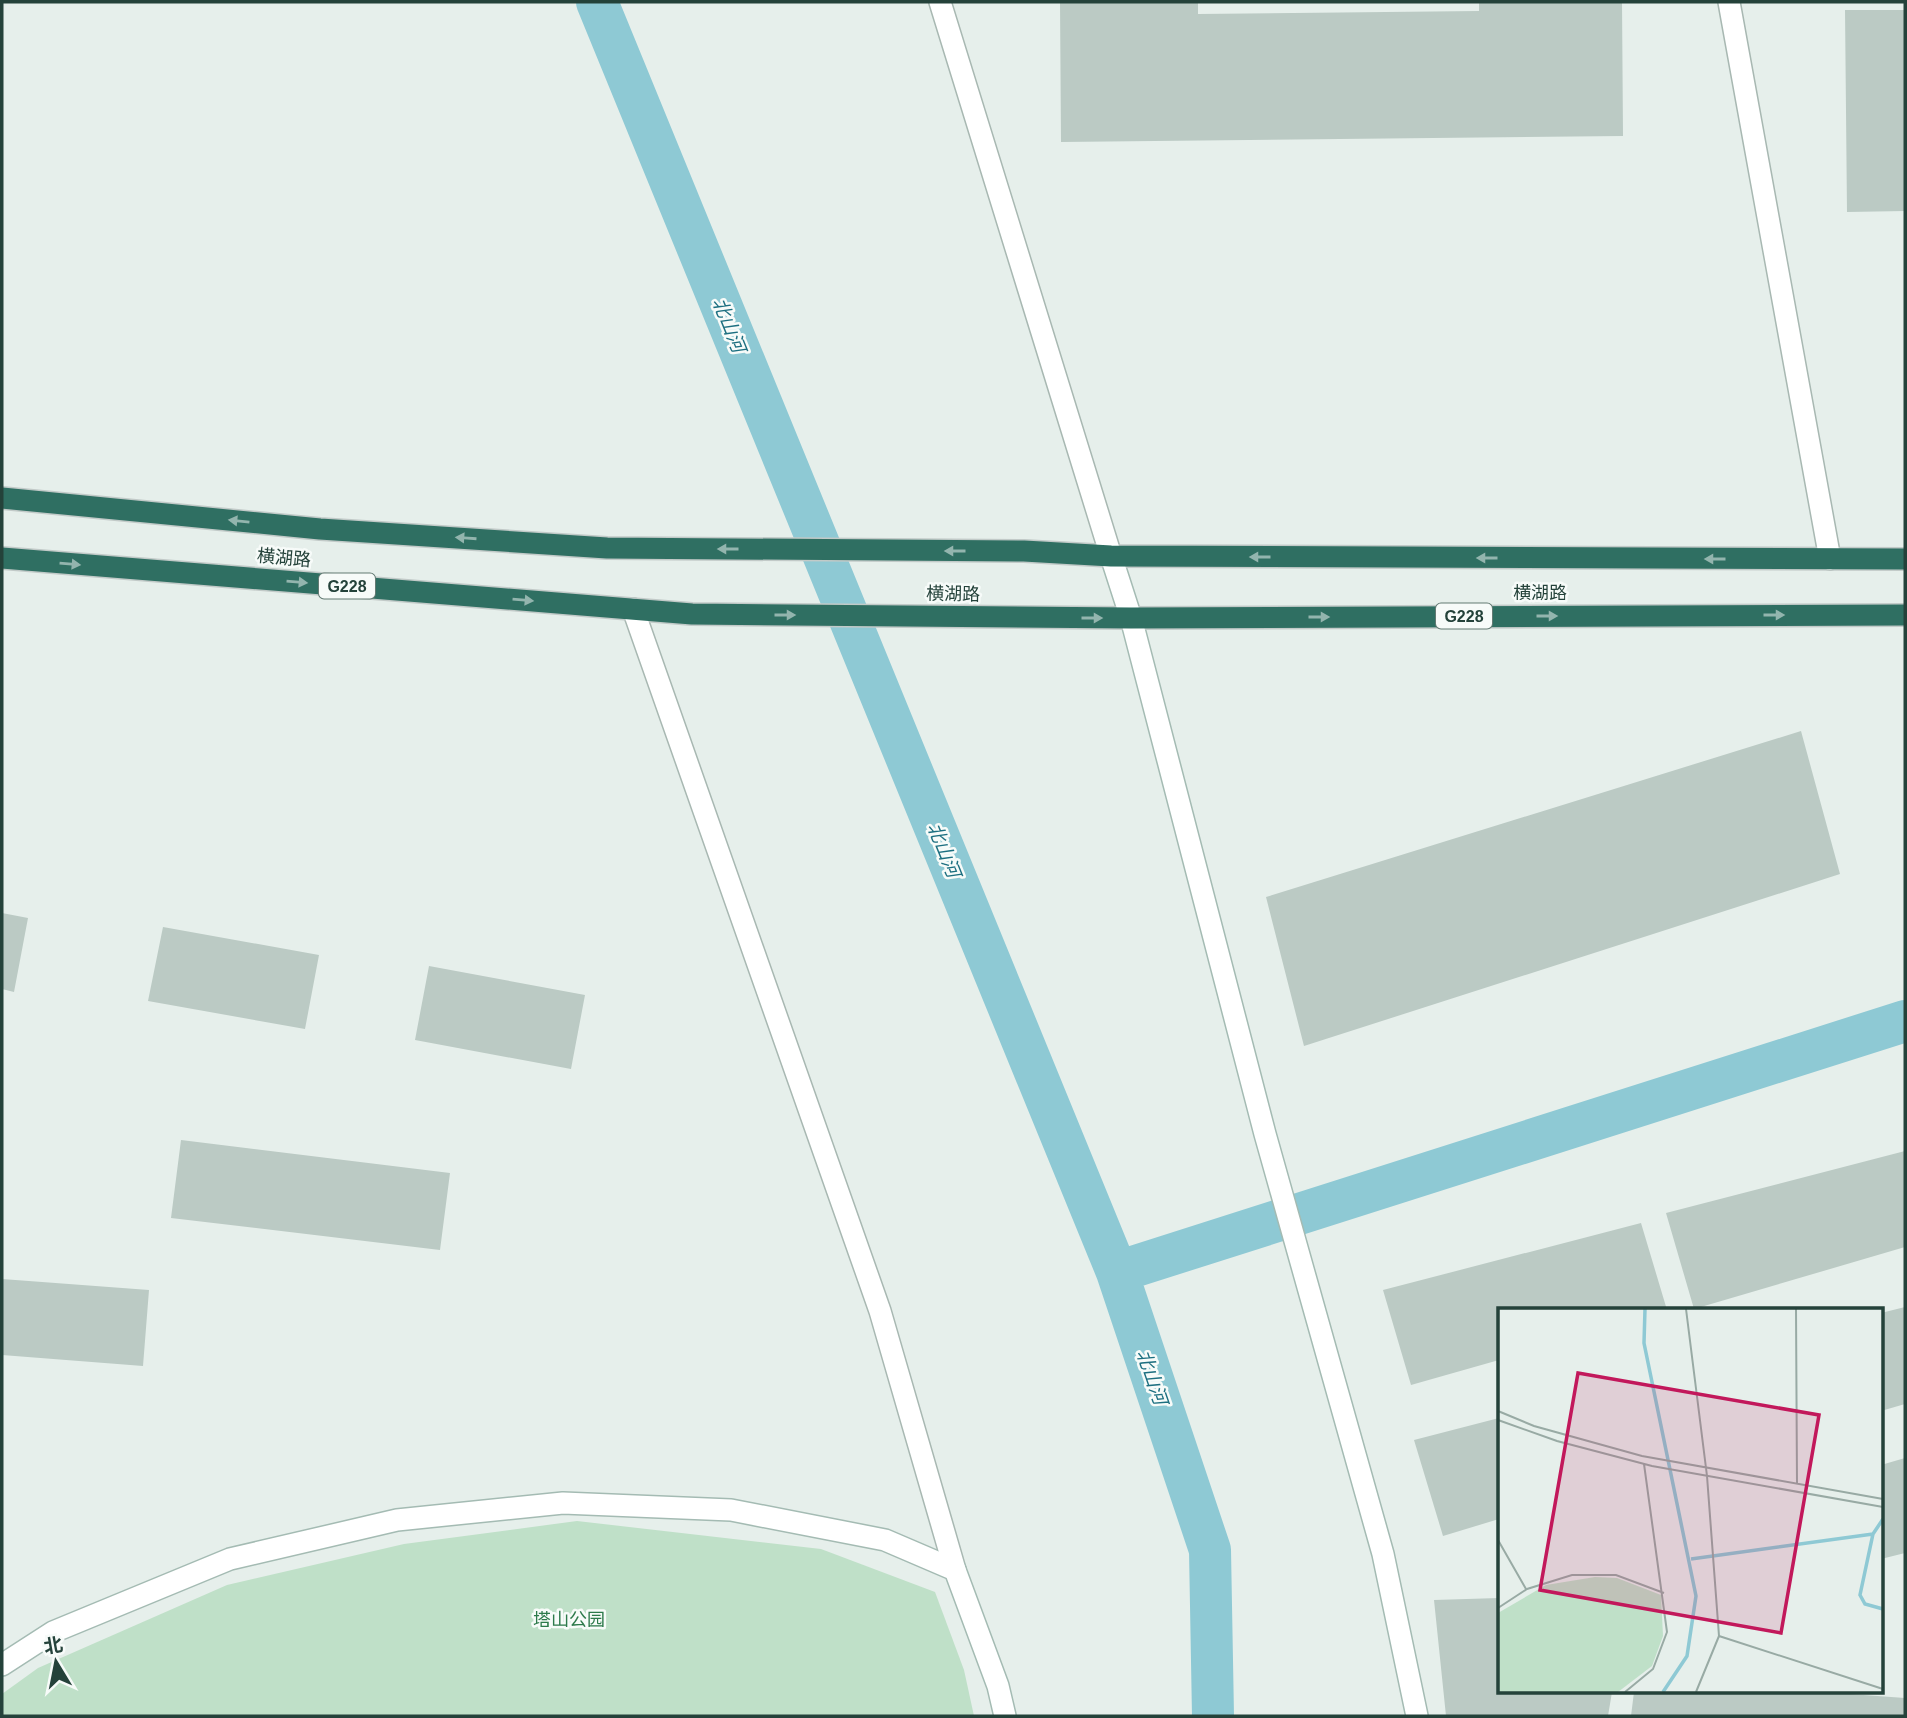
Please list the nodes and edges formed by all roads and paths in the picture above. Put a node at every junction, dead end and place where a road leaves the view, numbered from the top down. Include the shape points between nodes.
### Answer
1 (940, 2) edge
2 (1730, 2) edge
3 (2, 498) edge
4 (1111, 556) junction
5 (2, 558) edge
6 (1830, 559) junction
7 (1905, 559) edge
8 (633, 609) junction
9 (1905, 615) edge
10 (1131, 618) junction
11 (955, 1570) junction
12 (2, 1665) edge
13 (1005, 1716) edge
14 (1417, 1716) edge

1 - 4 street
2 - 6 street
4 -> 3 highway, 横湖路 via 1024,551 607,548 320,529
6 -> 4 highway, 横湖路
4 - 10 street
5 -> 8 highway, 横湖路 / G228
6 - 7 highway, 横湖路
8 -> 10 highway, 横湖路 / G228 via 692,614
8 - 11 street via 880,1311
10 -> 9 highway, 横湖路 / G228
10 - 14 street via 1265,1134 1383,1555
11 - 12 street via 885,1540 731,1510 563,1503 397,1520 230,1559 53,1632
11 - 13 street

